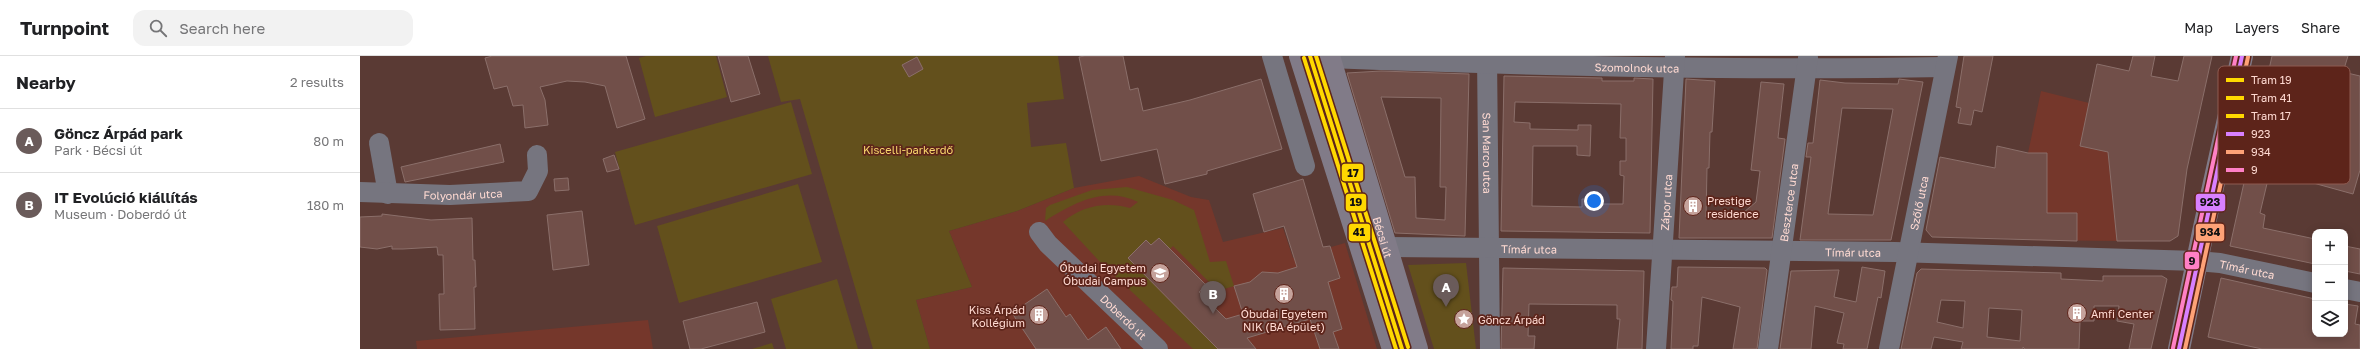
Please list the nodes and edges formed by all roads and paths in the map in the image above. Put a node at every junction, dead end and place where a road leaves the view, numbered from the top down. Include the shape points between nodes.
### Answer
1 (1296, 56) edge
2 (1300, 56) edge
3 (2242, 56) edge
4 (1329, 57) edge
5 (1273, 60) edge
6 (1487, 60) edge
7 (1675, 62) edge
8 (1947, 62) edge
9 (1807, 63) edge
10 (2240, 66) edge
11 (379, 143) dead end
12 (537, 155) dead end
13 (2218, 165) edge
14 (1305, 166) dead end
15 (360, 192) edge
16 (388, 194) junction
17 (1039, 232) dead end
18 (1388, 247) junction
19 (1488, 249) junction
20 (1662, 250) junction
21 (1782, 253) junction
22 (1910, 253) junction
23 (2197, 261) junction
24 (2312, 281) edge
25 (2348, 290) edge
26 (2360, 292) edge
27 (1158, 349) edge
28 (1392, 349) edge
29 (1417, 349) edge
30 (1490, 349) edge
31 (1656, 349) edge
32 (1768, 349) edge
33 (1889, 349) edge
34 (2179, 349) edge

1 - 5 street
2 - 28 main road
3 - 10 main road
4 - 6 street, Szomolnok utca
4 - 18 main road, Bécsi út via 1359,162
5 - 14 street
6 - 7 street, Szomolnok utca
6 - 19 street, San Marco utca
7 - 9 street, Szomolnok utca
7 - 20 street, Zápor utca
8 - 9 street, Szomolnok utca
8 - 22 street, Szőlő utca
9 - 21 street, Beszterce utca
11 - 16 street
12 - 16 street, Folyondár utca via 538,171 528,191 450,195
13 - 23 main road
15 - 16 street, Folyondár utca
17 - 27 street, Doberdó út via 1048,244
18 - 19 street, Tímár utca
18 - 29 main road, Bécsi út
19 - 20 street, Tímár utca
19 - 30 street
20 - 21 street, Tímár utca
20 - 31 street, Zápor utca
21 - 22 street, Tímár utca
21 - 32 street, Beszterce utca
22 - 23 street, Tímár utca
22 - 33 street, Szőlő utca
23 - 24 street, Tímár utca via 2220,263
23 - 34 main road
25 - 26 street

